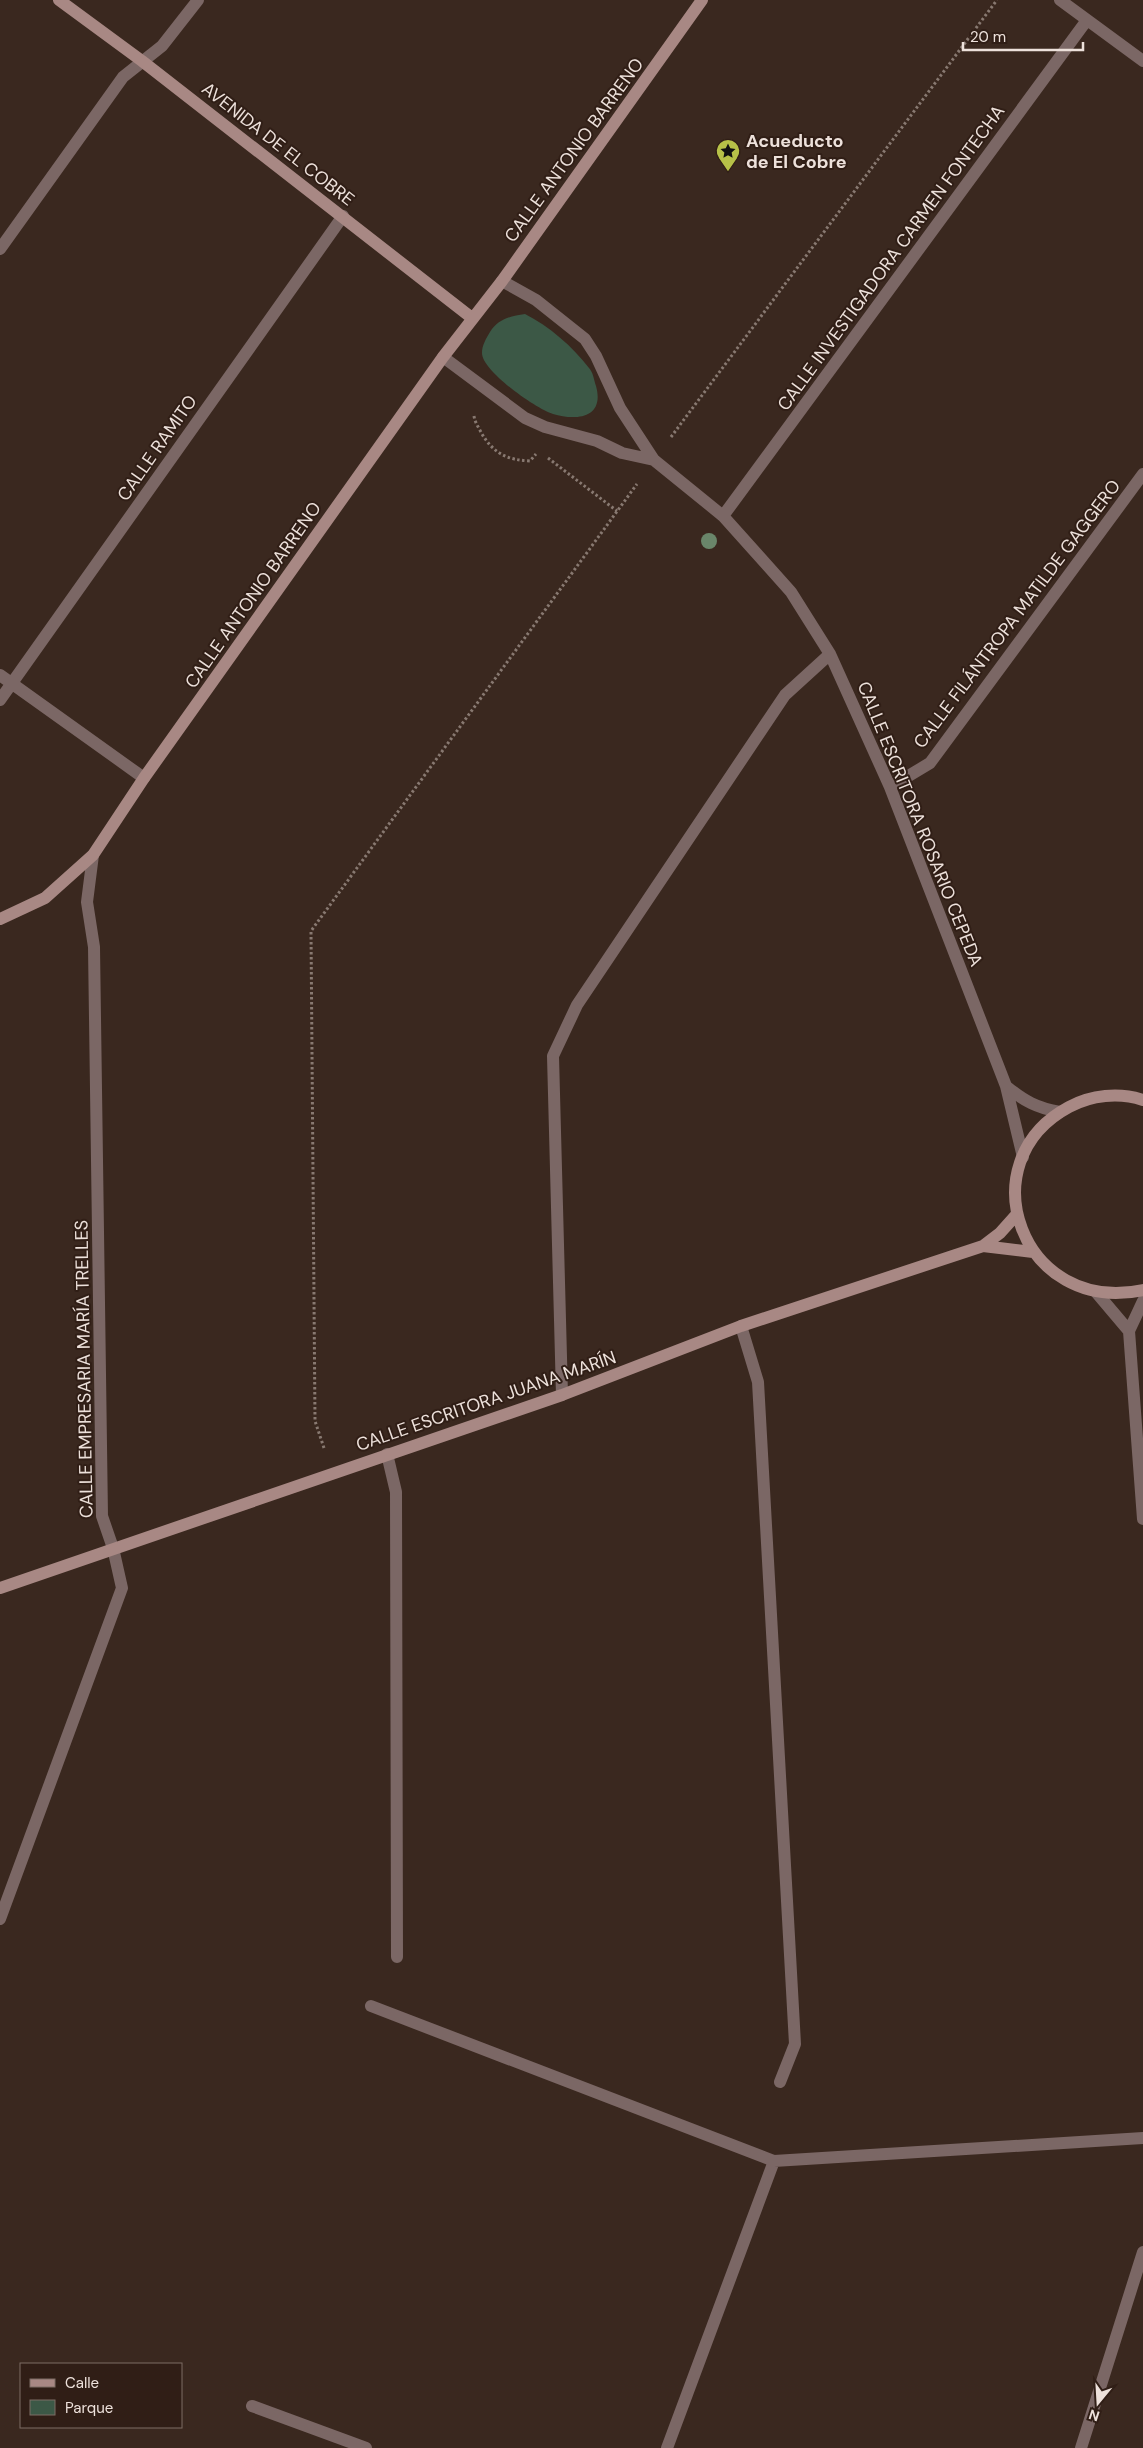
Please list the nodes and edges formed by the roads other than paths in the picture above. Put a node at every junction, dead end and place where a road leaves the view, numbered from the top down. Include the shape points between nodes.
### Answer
1 (59, 0) edge
2 (198, 0) edge
3 (702, 0) edge
4 (1060, 0) edge
5 (1087, 20) junction
6 (142, 61) junction
7 (1143, 61) edge
8 (343, 216) junction
9 (0, 249) edge
10 (502, 281) junction
11 (472, 318) junction
12 (443, 357) junction
13 (654, 460) junction
14 (1143, 474) edge
15 (724, 516) junction
16 (830, 654) junction
17 (0, 675) edge
18 (12, 683) junction
19 (0, 700) edge
20 (144, 778) junction
21 (890, 787) junction
22 (93, 855) junction
23 (0, 919) edge
24 (1006, 1086) junction
25 (1143, 1100) edge
26 (1060, 1112) junction
27 (1023, 1157) junction
28 (1017, 1214) junction
29 (983, 1246) junction
30 (1033, 1252) junction
31 (1143, 1290) edge
32 (1096, 1292) junction
33 (1143, 1301) edge
34 (741, 1326) junction
35 (1130, 1331) junction
36 (562, 1395) junction
37 (387, 1454) junction
38 (1143, 1519) edge
39 (113, 1548) junction
40 (0, 1588) edge
41 (0, 1919) edge
42 (397, 1957) dead end
43 (371, 2006) dead end
44 (780, 2082) dead end
45 (1143, 2138) edge
46 (774, 2161) junction
47 (1143, 2252) edge
48 (252, 2406) dead end
49 (366, 2448) edge
50 (667, 2448) edge
51 (1081, 2448) edge

1 - 6 street, AVENIDA DE EL COBRE
2 - 6 street via 162,46
3 - 10 street, CALLE ANTONIO BARRENO
4 - 5 street
5 - 7 street
5 - 15 street, CALLE INVESTIGADORA CARMEN FONTECHA
6 - 8 street, AVENIDA DE EL COBRE
6 - 9 street via 123,77
8 - 11 street, AVENIDA DE EL COBRE
8 - 18 street, CALLE RAMITO
10 - 11 street, CALLE ANTONIO BARRENO
10 - 13 street via 536,300 585,339 620,408
11 - 12 street, CALLE ANTONIO BARRENO
12 - 13 street via 525,418 597,441 622,453
12 - 20 street, CALLE ANTONIO BARRENO
13 - 15 street, CALLE ESCRITORA ROSARIO CEPEDA
14 - 21 street, CALLE FILÁNTROPA MATILDE GAGGERO via 930,763
15 - 16 street, CALLE ESCRITORA ROSARIO CEPEDA via 791,592
16 - 21 street, CALLE ESCRITORA ROSARIO CEPEDA
16 - 36 street via 785,695 577,1005 553,1056
17 - 18 street
18 - 19 street, CALLE RAMITO
18 - 20 street
20 - 22 street, CALLE ANTONIO BARRENO
21 - 24 street, CALLE ESCRITORA ROSARIO CEPEDA
22 - 23 street, CALLE ANTONIO BARRENO via 45,898
22 - 39 street, CALLE EMPRESARIA MARÍA TRELLES via 87,902 94,947 102,1516
24 - 26 street, CALLE ESCRITORA ROSARIO CEPEDA via 1025,1102
24 - 27 street, CALLE ESCRITORA ROSARIO CEPEDA
25 - 26 street via 1097,1097 1078,1102
26 - 27 street via 1044,1125
27 - 28 street via 1015,1195
28 - 29 street
28 - 30 street
29 - 30 street
29 - 34 street, CALLE ESCRITORA JUANA MARÍN
30 - 32 street via 1065,1281
31 - 32 street via 1127,1294
32 - 35 street
33 - 35 street
34 - 36 street, CALLE ESCRITORA JUANA MARÍN
34 - 44 street via 758,1382 795,2044
35 - 38 street
36 - 37 street, CALLE ESCRITORA JUANA MARÍN
37 - 39 street, CALLE ESCRITORA JUANA MARÍN
37 - 42 street via 396,1492
39 - 40 street, CALLE ESCRITORA JUANA MARÍN
39 - 41 street, CALLE EMPRESARIA MARÍA TRELLES via 122,1588
43 - 46 street
45 - 46 street
46 - 50 street
47 - 51 street
48 - 49 street

